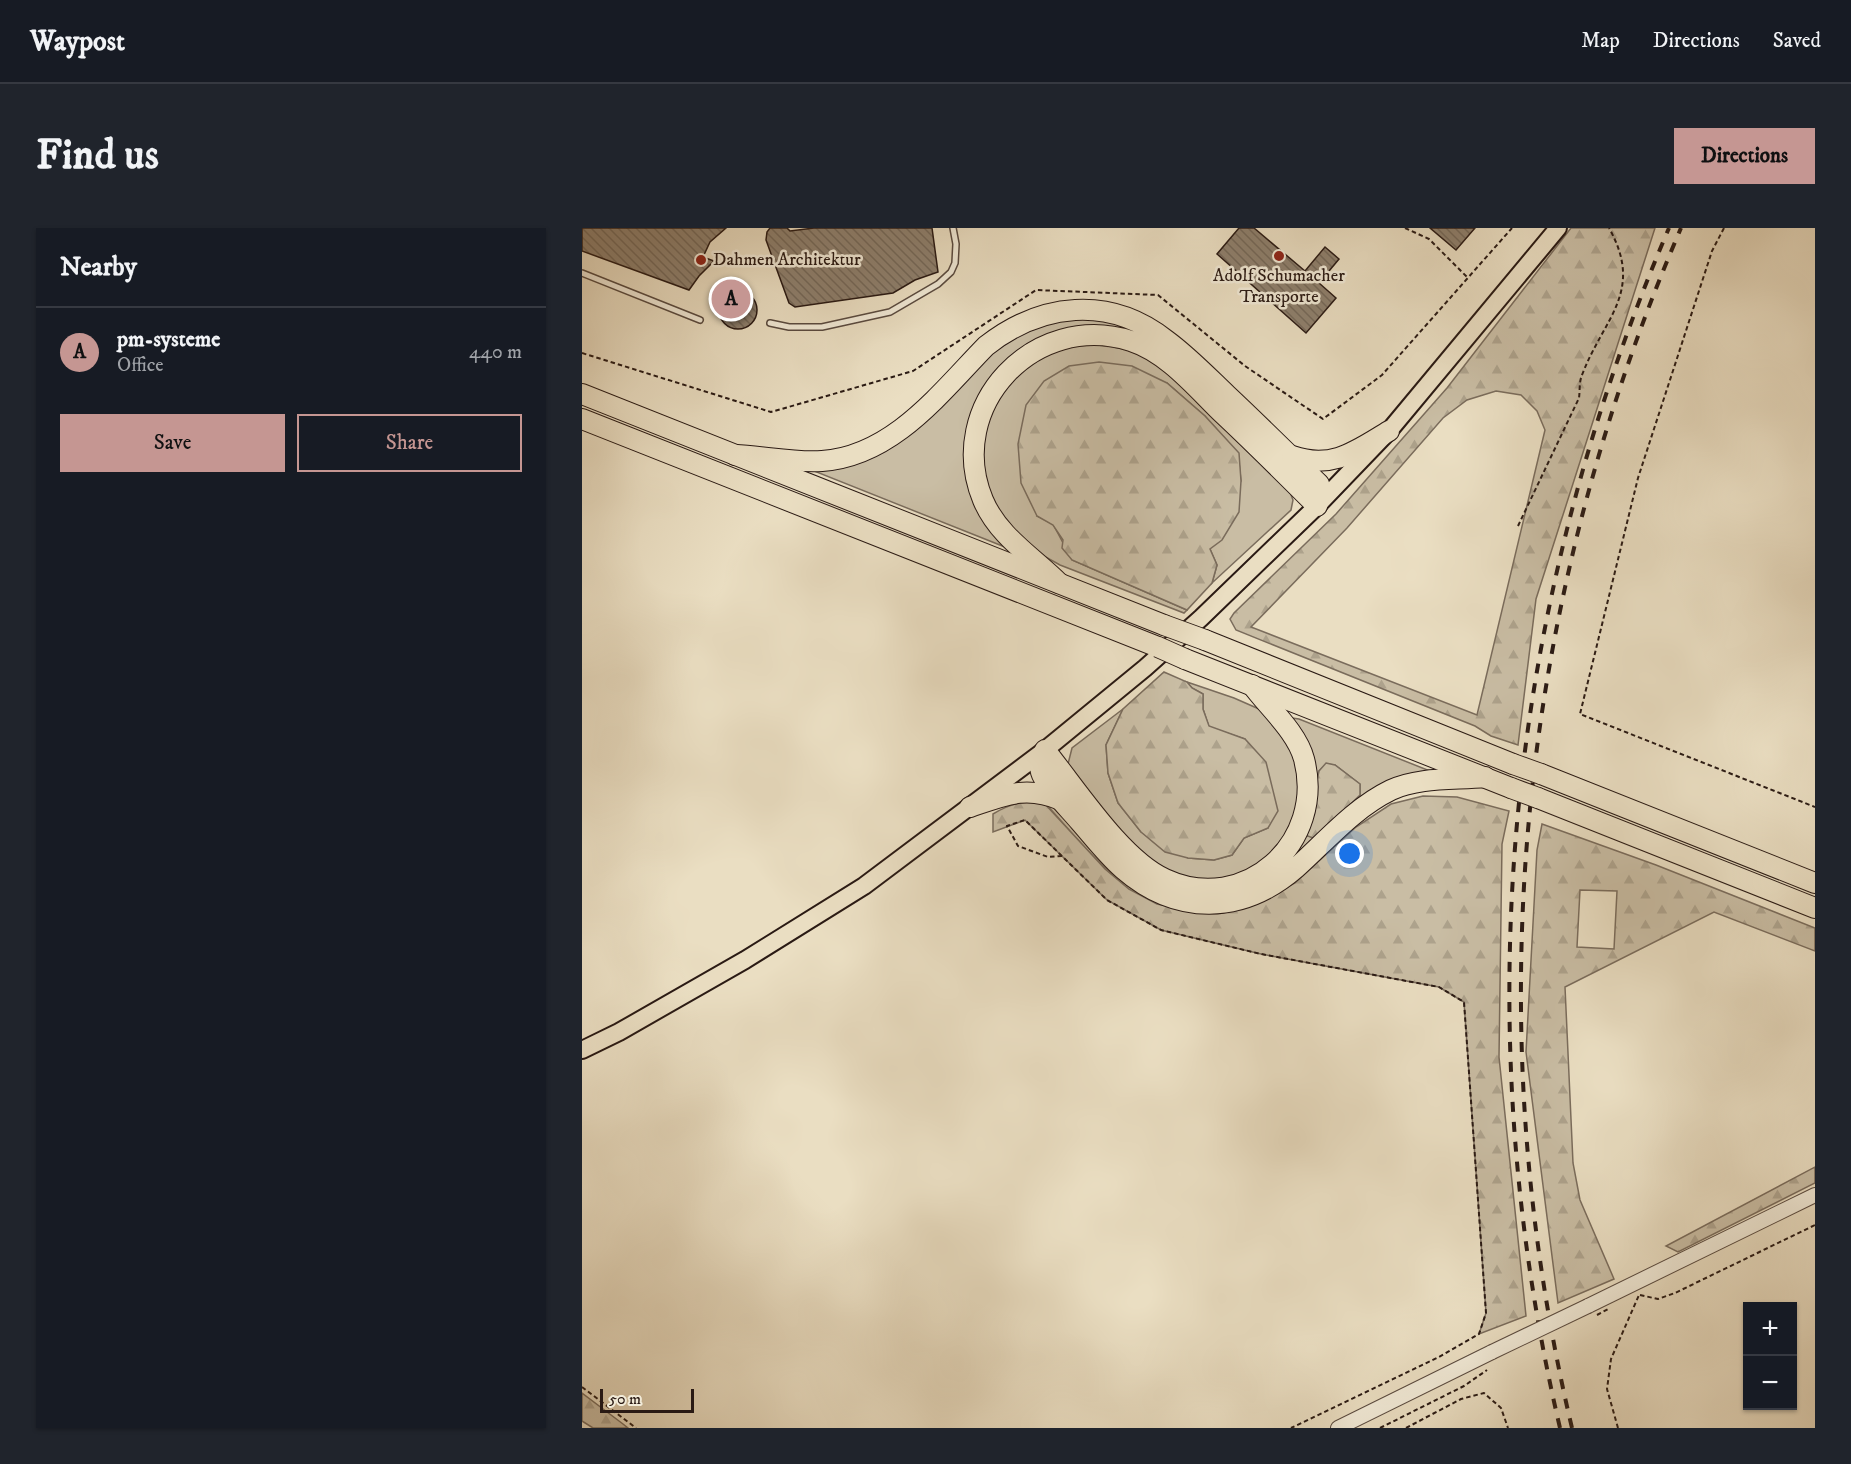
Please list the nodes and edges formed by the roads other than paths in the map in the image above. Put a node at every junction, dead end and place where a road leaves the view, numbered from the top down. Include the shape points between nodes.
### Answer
1 (953, 228) edge
2 (1558, 228) edge
3 (582, 273) edge
4 (700, 320) dead end
5 (770, 323) dead end
6 (582, 394) edge
7 (582, 419) edge
8 (1389, 431) junction
9 (1289, 454) junction
10 (735, 455) junction
11 (1317, 506) junction
12 (1059, 583) junction
13 (1252, 685) junction
14 (1045, 750) junction
15 (1485, 777) junction
16 (1061, 800) junction
17 (970, 807) junction
18 (1815, 883) edge
19 (1815, 908) edge
20 (582, 1050) edge
21 (1815, 1195) edge
22 (1338, 1428) edge

1 - 5 lane via 956,244 951,272 890,312 822,327
2 - 8 main road
3 - 4 lane
6 - 10 highway
7 - 13 highway, bridge
8 - 9 highway via 1338,459 1314,462
8 - 11 main road
9 - 10 highway via 1166,339 1123,316 1089,310 1055,311 1027,320 1001,335 904,428 867,450 822,461
9 - 11 highway via 1319,484
10 - 12 highway
11 - 12 highway via 1160,356 1132,342 1099,335 1054,342 1016,364 991,393 977,426 974,464 983,501 997,524
11 - 14 main road via 1176,640
12 - 18 highway, bridge
13 - 14 highway via 1298,744 1306,768 1307,797 1302,822 1285,853 1264,872 1233,885 1190,887 1164,879 1143,866 1122,846
13 - 15 highway
14 - 16 highway via 1041,772
14 - 17 main road
15 - 16 highway via 1418,782 1393,789 1360,810 1276,883 1245,898 1217,904 1174,899 1138,880 1109,856
15 - 19 highway, bridge
16 - 17 highway via 1022,791
17 - 20 main road via 864,886 746,960
21 - 22 street, bridge via 1635,1289 1588,1306

